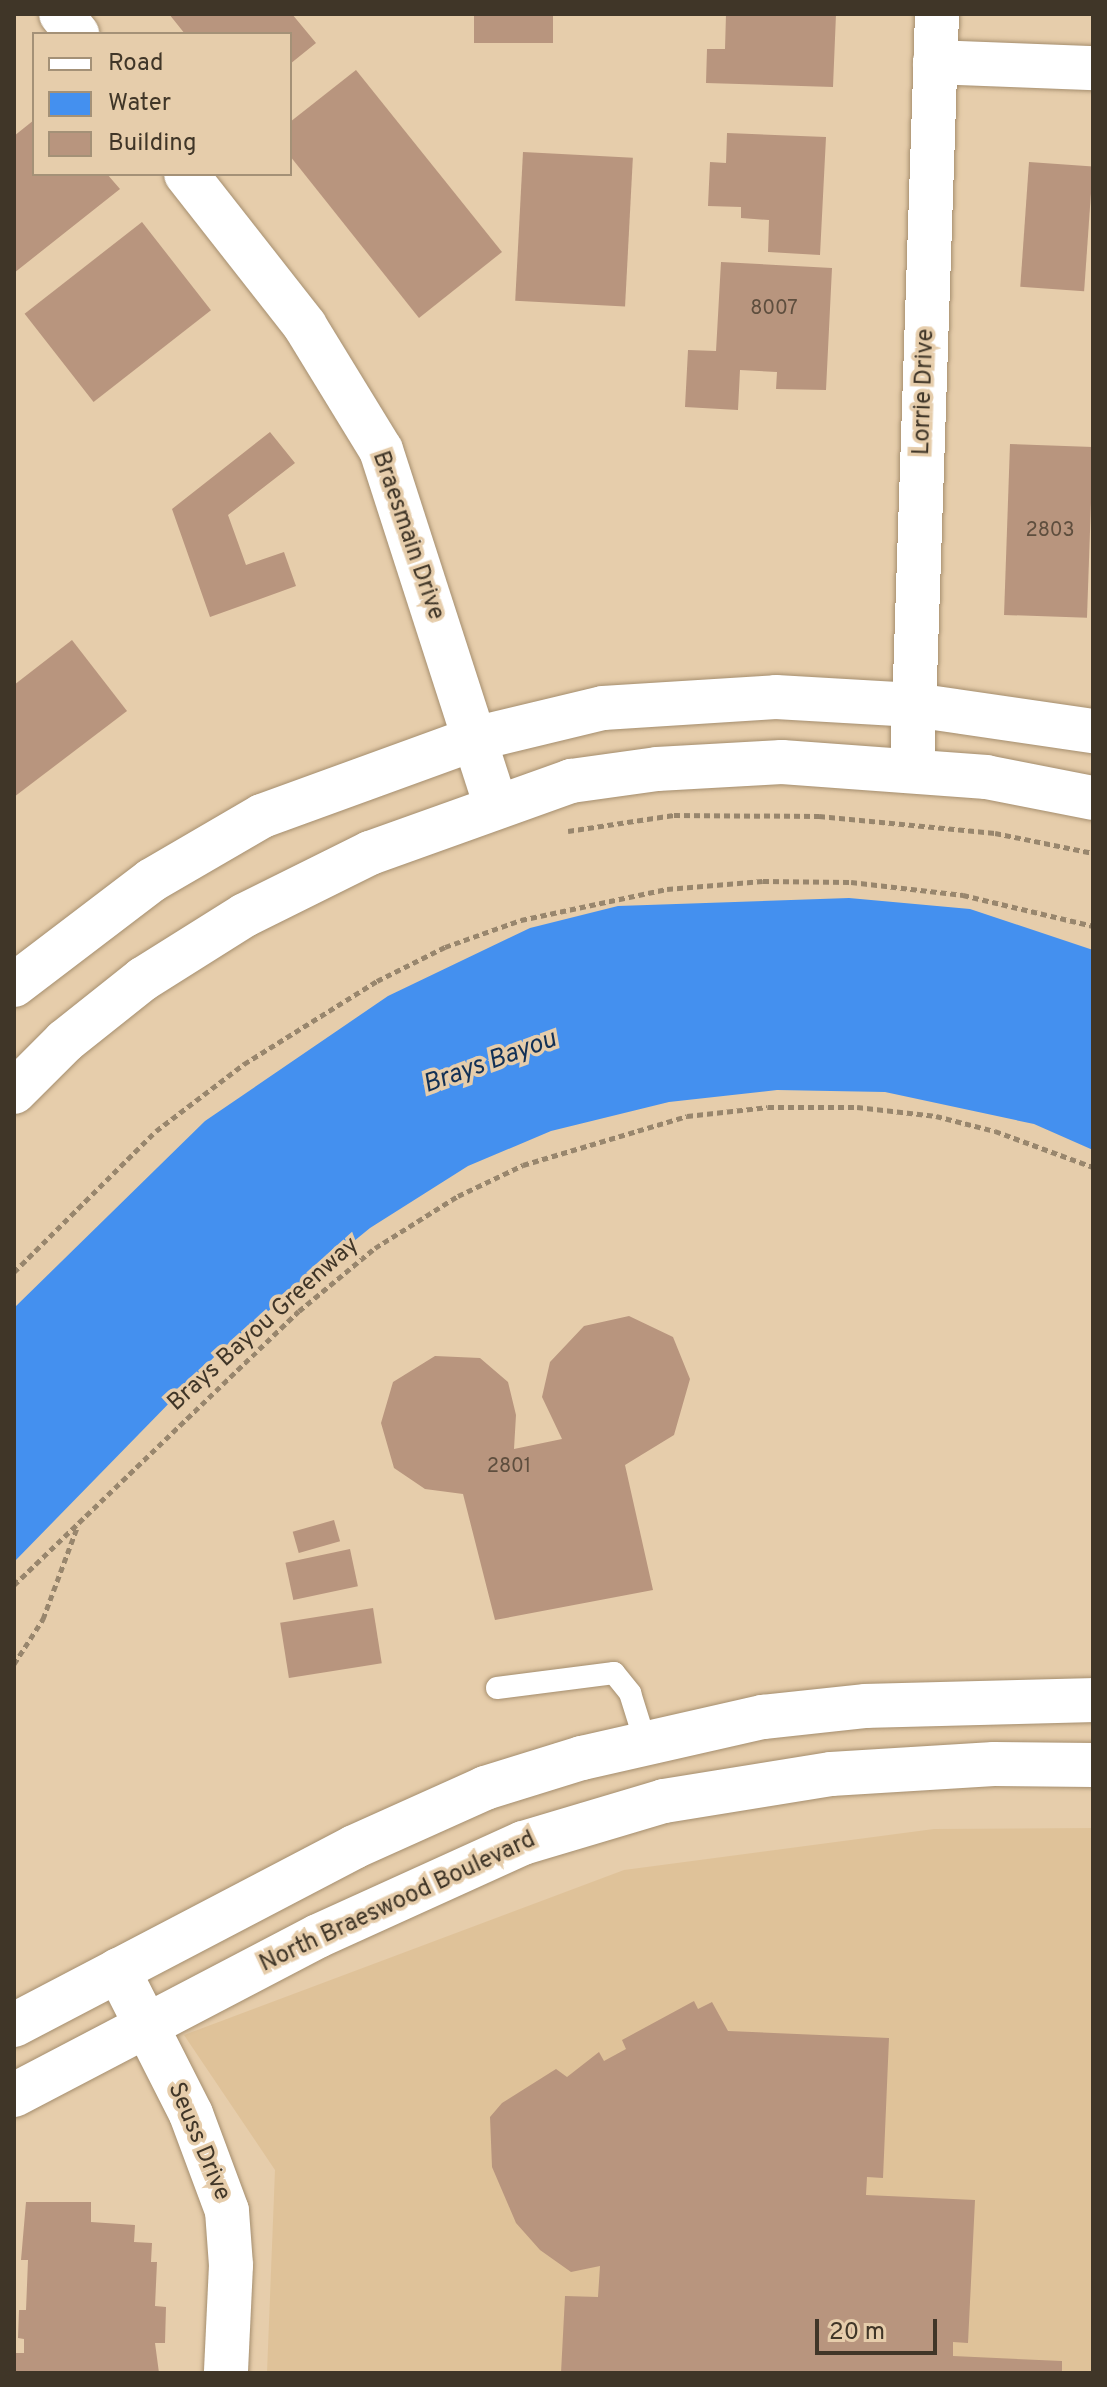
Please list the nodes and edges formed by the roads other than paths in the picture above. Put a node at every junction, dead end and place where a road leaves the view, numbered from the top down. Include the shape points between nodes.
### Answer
1 (61, 14) edge
2 (937, 14) edge
3 (75, 32) edge
4 (935, 62) junction
5 (1093, 68) edge
6 (188, 176) edge
7 (914, 705) junction
8 (1093, 731) edge
9 (474, 739) junction
10 (912, 771) junction
11 (1093, 798) edge
12 (496, 805) junction
13 (14, 985) edge
14 (14, 1092) edge
15 (497, 1688) dead end
16 (1093, 1700) edge
17 (645, 1741) junction
18 (1093, 1765) edge
19 (664, 1801) junction
20 (118, 1970) junction
21 (14, 2025) edge
22 (144, 2025) junction
23 (14, 2095) edge
24 (226, 2373) edge

1 - 3 main road
2 - 4 main road, Lorrie Drive
4 - 5 main road
4 - 7 main road, Lorrie Drive
6 - 9 main road, Braesmain Drive via 305,326 381,450
7 - 8 main road
7 - 9 main road via 703,698 603,708
7 - 10 main road, Lorrie Drive
9 - 12 main road, Braesmain Drive
9 - 13 main road via 262,816 152,880
10 - 11 main road via 986,777
10 - 12 main road via 782,762 657,769 571,781
12 - 14 main road via 370,853 245,915 143,979 65,1041
15 - 17 lane via 614,1673 630,1693
16 - 17 main road via 866,1706 763,1717
17 - 19 main road
17 - 20 main road via 485,1788 354,1847
18 - 19 main road, North Braeswood Boulevard via 994,1764 831,1774
19 - 22 main road, North Braeswood Boulevard via 523,1843 318,1936
20 - 21 main road
20 - 22 main road, Seuss Drive
22 - 23 main road, North Braeswood Boulevard
22 - 24 main road, Seuss Drive via 191,2114 227,2211 231,2265

